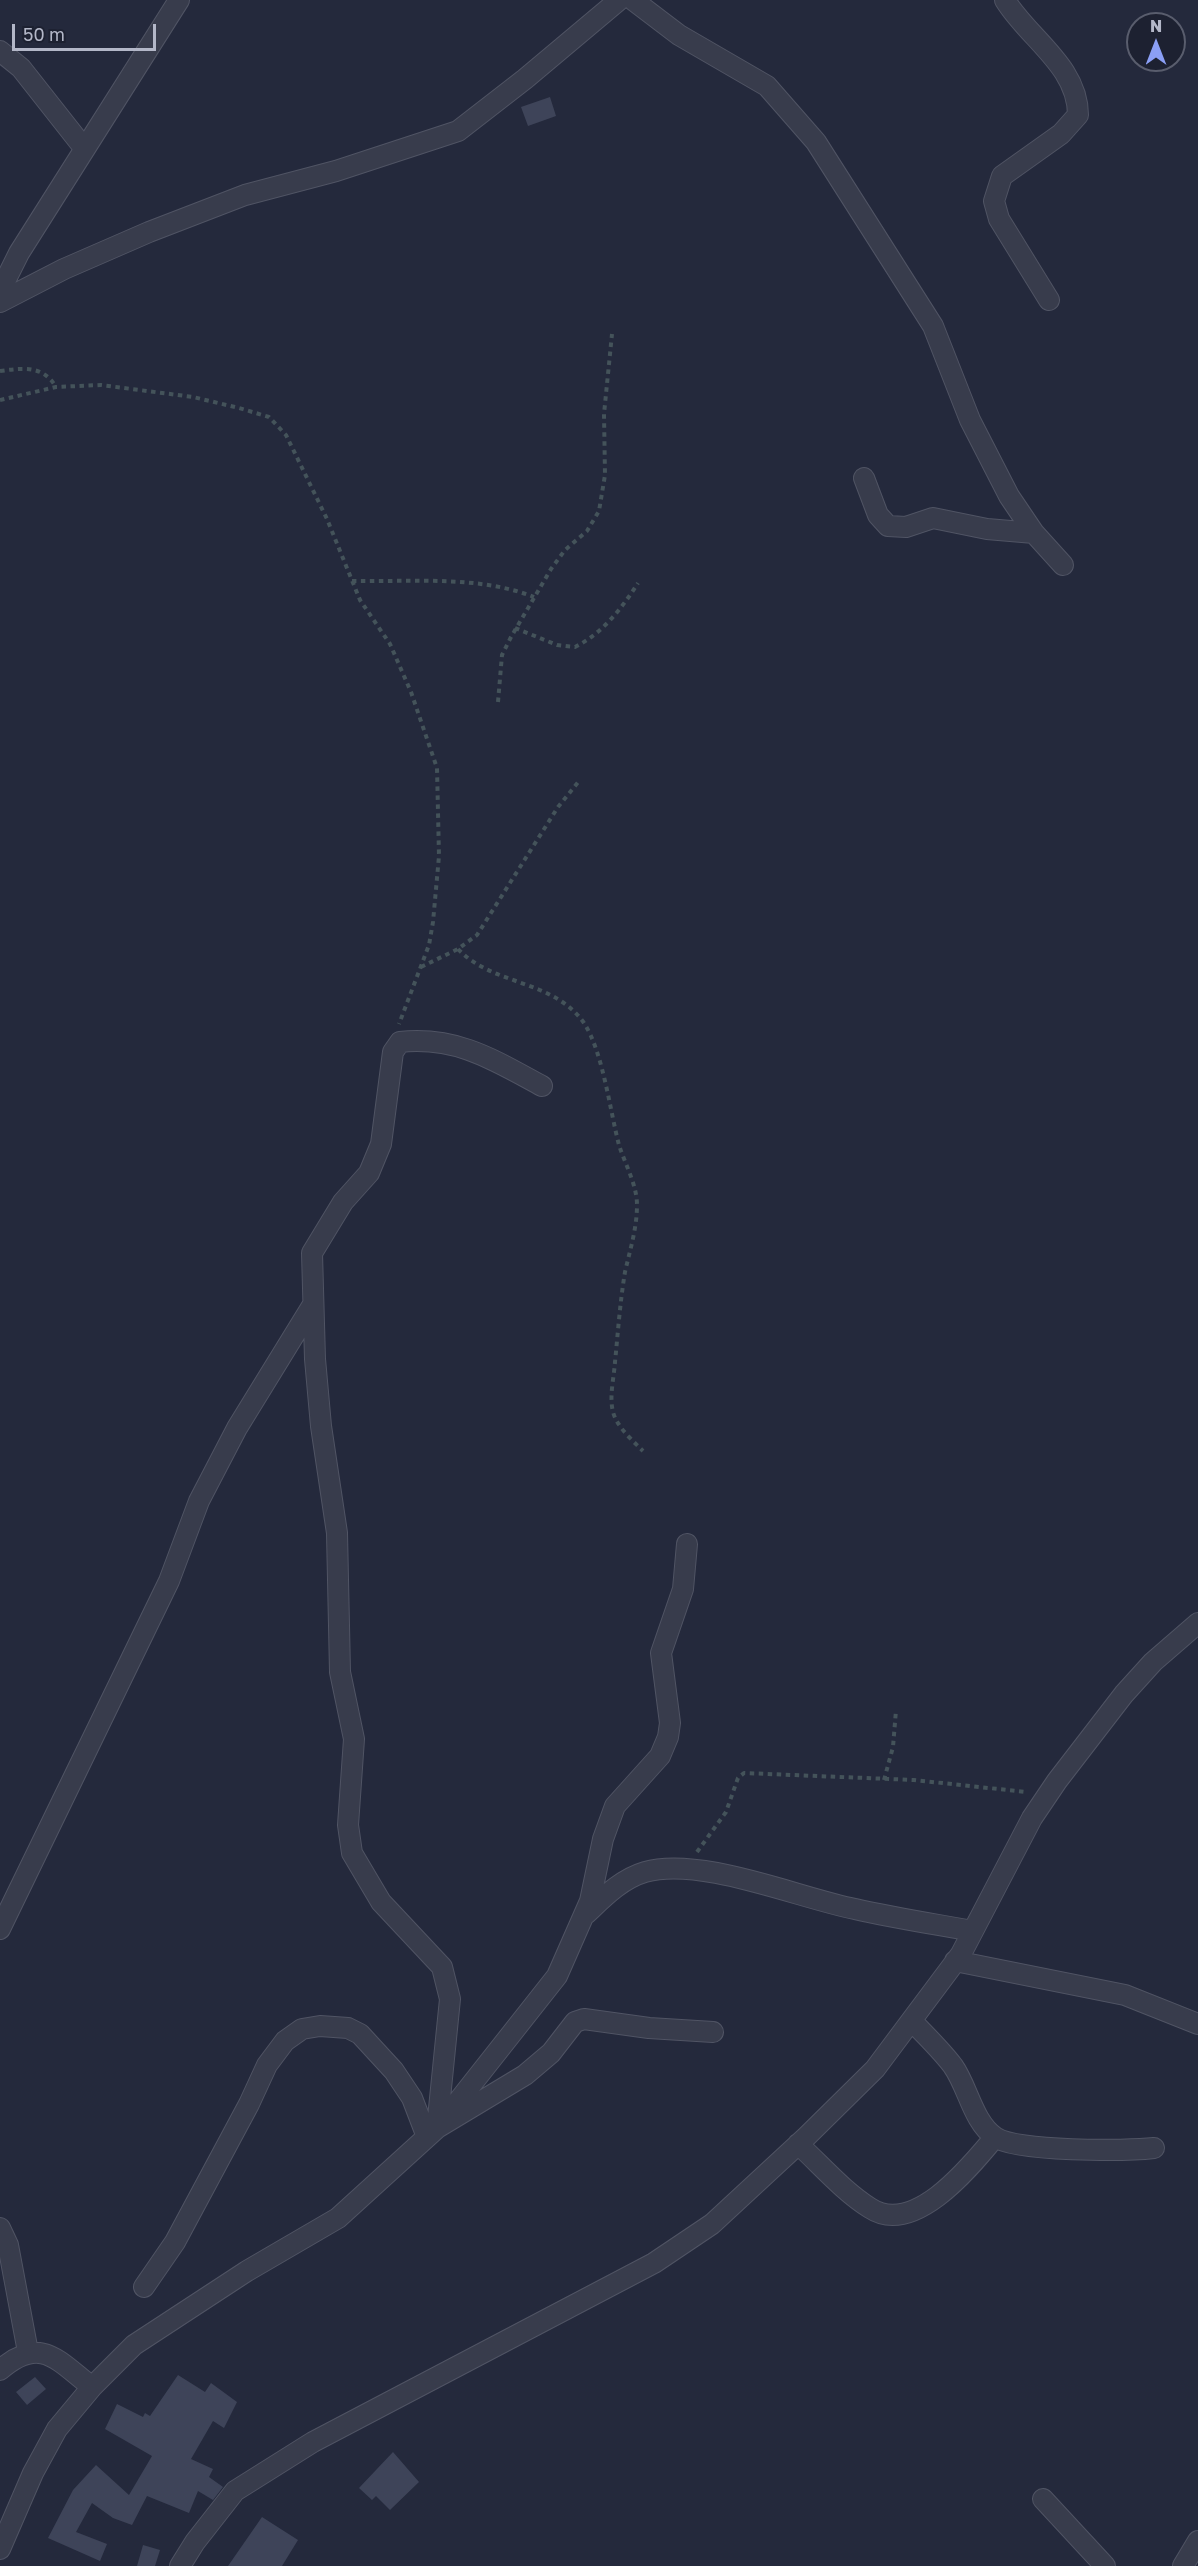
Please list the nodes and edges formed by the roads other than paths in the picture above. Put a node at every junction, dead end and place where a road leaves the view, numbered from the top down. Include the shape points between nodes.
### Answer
1 (179, 0) edge
2 (619, 0) edge
3 (633, 0) edge
4 (1005, 0) edge
5 (0, 51) edge
6 (84, 148) junction
7 (0, 291) edge
8 (1049, 300) dead end
9 (0, 302) edge
10 (864, 478) dead end
11 (1034, 533) junction
12 (1063, 565) dead end
13 (542, 1086) dead end
14 (312, 1306) junction
15 (687, 1545) dead end
16 (1198, 1623) edge
17 (584, 1916) junction
18 (0, 1929) edge
19 (973, 1931) junction
20 (956, 1961) junction
21 (912, 2021) junction
22 (1198, 2024) edge
23 (713, 2032) dead end
24 (432, 2133) junction
25 (995, 2137) junction
26 (798, 2144) junction
27 (1154, 2148) dead end
28 (0, 2228) edge
29 (144, 2287) dead end
30 (28, 2352) junction
31 (0, 2370) edge
32 (92, 2387) junction
33 (1043, 2499) dead end
34 (1198, 2541) edge
35 (0, 2549) edge
36 (180, 2566) edge
37 (1105, 2566) edge
38 (1183, 2566) edge

1 - 6 street
2 - 9 street via 458,131 336,171 245,195 128,241
3 - 11 street via 679,35 767,86 816,142 933,326 988,461
4 - 8 street via 1077,93 1078,115 1061,134 1002,176 994,201 999,219
5 - 6 street via 21,68
6 - 7 street via 7,273
10 - 11 street via 878,515 888,526 906,528 933,518
11 - 12 street
13 - 14 street via 476,1051 445,1042 413,1040 396,1045 381,1144 373,1164 312,1253
14 - 18 street via 237,1428 199,1501 170,1581
14 - 24 street via 321,1426 337,1533 340,1672 354,1739 348,1825 352,1853 381,1902 441,1967 447,1982 450,1999
15 - 17 street via 683,1589 662,1653 669,1737 660,1756 615,1806
16 - 19 street via 1153,1662 1124,1694 1048,1794
17 - 19 street via 627,1880 662,1869 718,1873 854,1909
17 - 24 street via 557,1976
19 - 20 street
20 - 21 street
20 - 22 street via 1125,1995
21 - 25 street via 953,2066 985,2127
21 - 26 street via 875,2069
23 - 24 street via 584,2019 575,2022 551,2053 525,2075
24 - 29 street via 394,2071 360,2034 348,2028 302,2029 285,2042 267,2065 175,2242
24 - 32 street via 338,2218 134,2345
25 - 26 street via 966,2172 936,2199 894,2216 871,2209
25 - 27 street via 1008,2143 1071,2149 1125,2152
26 - 36 street via 712,2224 654,2263 313,2442 235,2492
28 - 30 street via 8,2245
30 - 31 street
30 - 32 street via 47,2353
32 - 35 street via 57,2428
33 - 37 street
34 - 38 street

